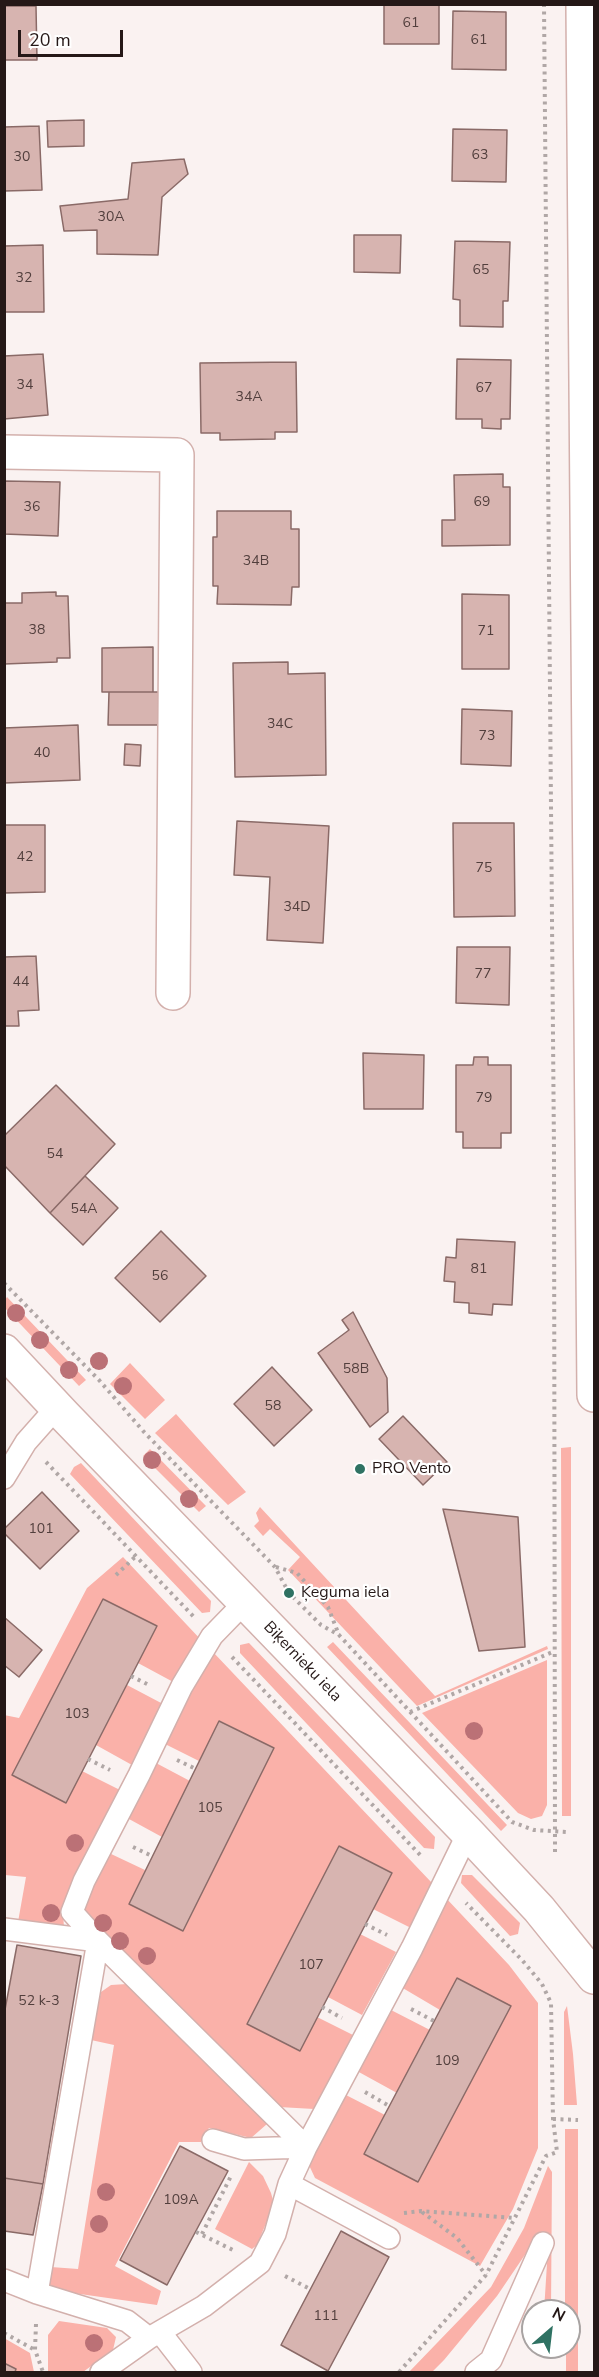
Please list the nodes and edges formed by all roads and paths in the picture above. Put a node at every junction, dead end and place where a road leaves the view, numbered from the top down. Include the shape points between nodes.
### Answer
1 (544, 4) edge
2 (583, 4) edge
3 (589, 110) edge
4 (4, 452) edge
5 (173, 993) dead end
6 (4, 1283) edge
7 (4, 1351) edge
8 (594, 1395) edge
9 (57, 1407) junction
10 (26, 1442) junction
11 (4, 1478) edge
12 (136, 1556) junction
13 (275, 1567) junction
14 (116, 1575) dead end
15 (245, 1602) junction
16 (339, 1635) junction
17 (212, 1636) junction
18 (555, 1651) junction
19 (410, 1712) junction
20 (553, 1829) junction
21 (567, 1832) dead end
22 (468, 1833) junction
23 (555, 1852) dead end
24 (445, 1881) junction
25 (4, 1929) edge
26 (98, 1941) junction
27 (594, 1977) edge
28 (553, 2119) junction
29 (578, 2121) dead end
30 (213, 2140) dead end
31 (306, 2147) junction
32 (244, 2149) junction
33 (289, 2184) junction
34 (421, 2211) junction
35 (350, 2218) junction
36 (515, 2218) junction
37 (202, 2234) dead end
38 (389, 2238) dead end
39 (543, 2243) dead end
40 (486, 2275) junction
41 (4, 2280) edge
42 (37, 2293) junction
43 (4, 2333) edge
44 (155, 2335) junction
45 (35, 2350) junction
46 (43, 2373) edge
47 (100, 2373) edge
48 (191, 2373) edge
49 (399, 2373) edge
50 (476, 2373) edge

1 - 18 path
2 - 3 street
3 - 8 street
4 - 5 street via 177,455
6 - 13 path
7 - 9 street, Biķernieku iela
9 - 10 lane
9 - 15 street, Biķernieku iela
10 - 11 lane
10 - 12 path
12 - 14 path
12 - 17 path
13 - 16 path via 289,1593 321,1625
13 - 16 path via 297,1574 321,1598
15 - 17 lane
15 - 22 street, Biķernieku iela
16 - 19 path
17 - 24 path
17 - 26 lane via 182,1686 72,1912
18 - 19 path
18 - 20 path
19 - 20 path via 512,1822 534,1830
20 - 21 path
20 - 23 path
22 - 24 lane
22 - 27 street, Biķernieku iela via 539,1909
24 - 28 path via 522,1960 551,2002
24 - 31 lane
25 - 26 lane
26 - 31 lane
26 - 42 lane
28 - 29 path
28 - 36 path via 557,2151 546,2156
30 - 32 lane
31 - 32 lane
31 - 33 lane
32 - 37 path
33 - 35 lane
33 - 44 lane via 275,2234 260,2263 204,2306
34 - 35 path
34 - 36 path
34 - 40 path via 457,2238
35 - 38 lane
36 - 40 path
39 - 50 lane via 491,2360
40 - 49 path
41 - 42 lane
42 - 44 lane via 128,2322
42 - 45 path
43 - 45 path
44 - 47 lane
44 - 48 lane
45 - 46 path

